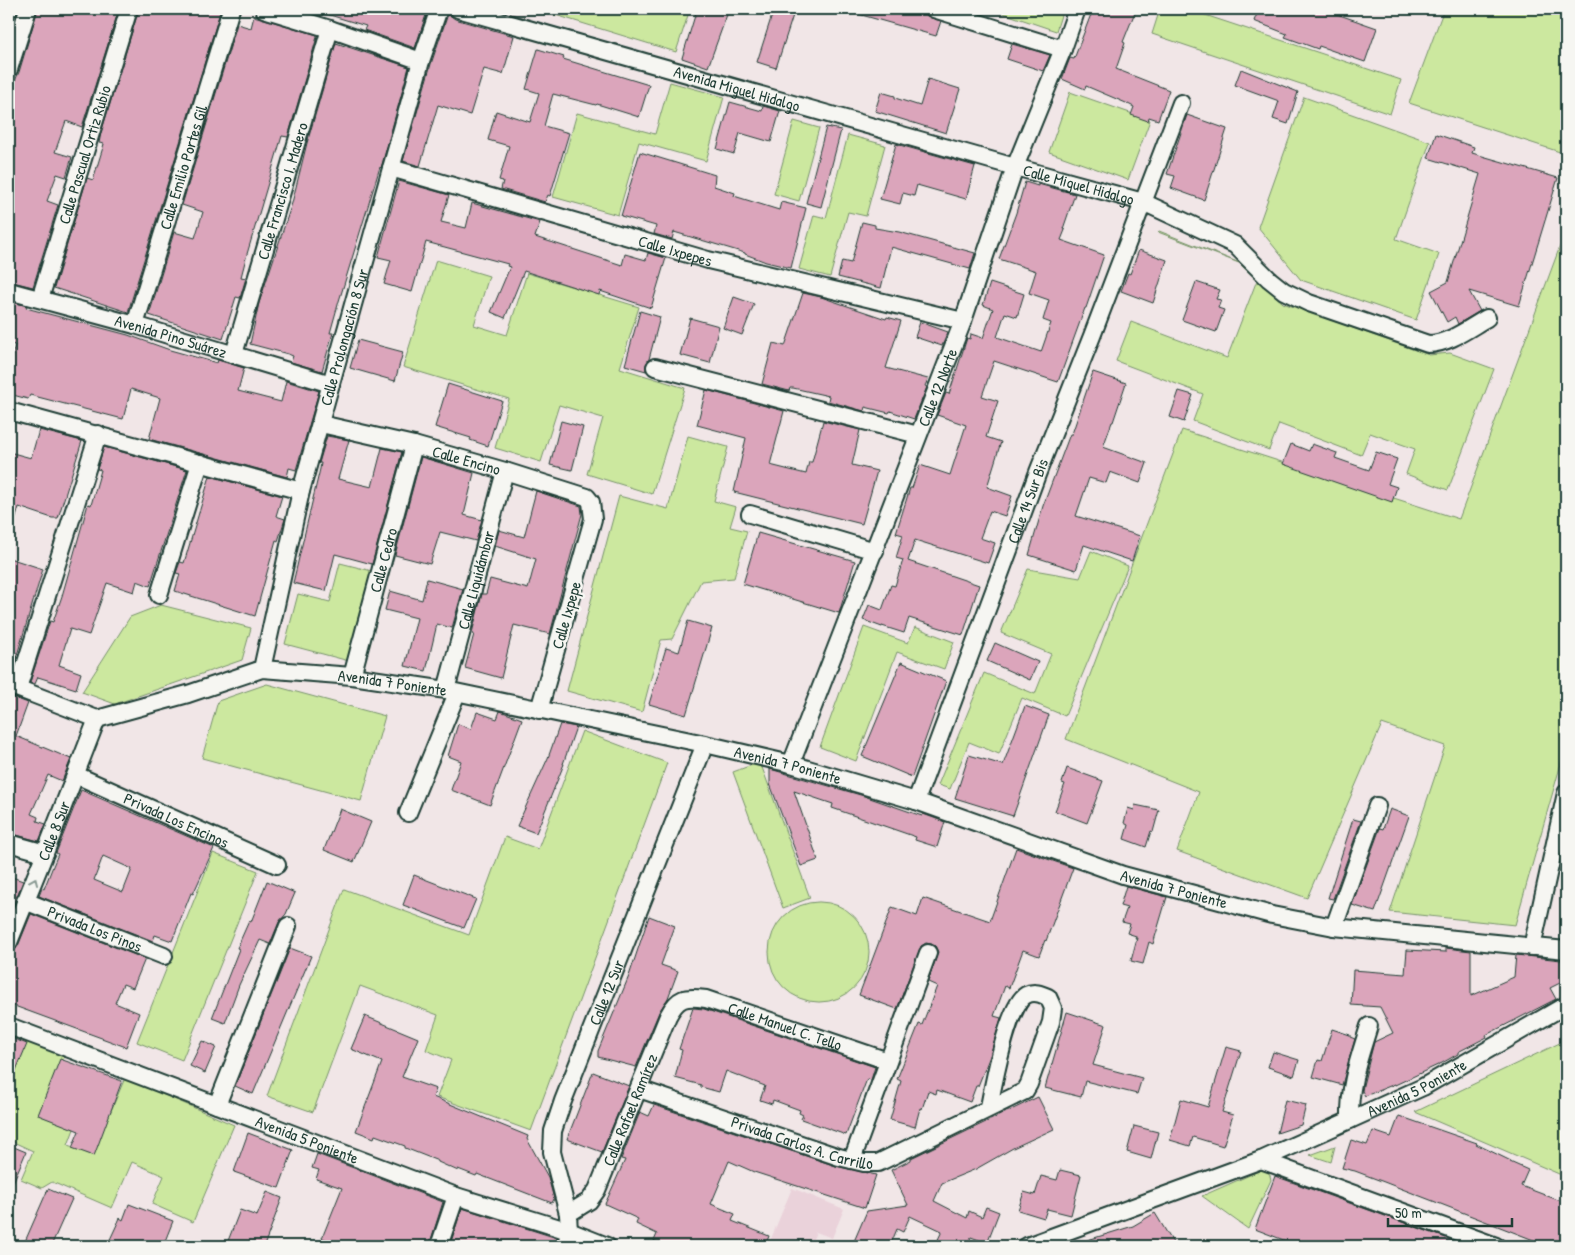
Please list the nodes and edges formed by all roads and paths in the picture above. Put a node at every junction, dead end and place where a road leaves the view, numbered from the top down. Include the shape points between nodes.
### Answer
1 (28, 9) edge
2 (130, 9) edge
3 (231, 9) edge
4 (264, 9) edge
5 (439, 9) edge
6 (458, 9) edge
7 (934, 9) edge
8 (1077, 9) edge
9 (330, 29) junction
10 (1063, 49) junction
11 (421, 61) junction
12 (9, 68) edge
13 (1181, 103) dead end
14 (391, 168) junction
15 (1015, 168) junction
16 (1143, 202) junction
17 (9, 291) edge
18 (40, 299) junction
19 (1487, 318) dead end
20 (963, 321) junction
21 (135, 325) junction
22 (234, 354) junction
23 (655, 367) dead end
24 (331, 384) junction
25 (9, 411) edge
26 (321, 424) junction
27 (98, 434) junction
28 (918, 436) junction
29 (414, 445) junction
30 (200, 463) junction
31 (505, 471) junction
32 (301, 491) junction
33 (750, 514) dead end
34 (592, 519) joint
35 (875, 551) junction
36 (160, 595) dead end
37 (262, 668) junction
38 (352, 676) junction
39 (13, 686) edge
40 (452, 691) junction
41 (539, 710) junction
42 (97, 718) junction
43 (705, 744) junction
44 (791, 764) junction
45 (76, 775) junction
46 (1566, 793) edge
47 (916, 801) junction
48 (1377, 806) dead end
49 (408, 813) dead end
50 (9, 843) edge
51 (46, 853) junction
52 (277, 865) dead end
53 (25, 901) junction
54 (288, 926) dead end
55 (1334, 927) junction
56 (9, 942) edge
57 (1532, 947) junction
58 (1566, 950) edge
59 (928, 953) dead end
60 (164, 956) dead end
61 (682, 999) joint
62 (1566, 1005) edge
63 (9, 1026) edge
64 (1369, 1026) dead end
65 (888, 1061) junction
66 (639, 1089) junction
67 (217, 1106) junction
68 (989, 1107) junction
69 (1350, 1120) junction
70 (852, 1160) junction
71 (1261, 1160) junction
72 (456, 1196) junction
73 (568, 1214) junction
74 (567, 1239) edge
75 (438, 1246) edge
76 (607, 1246) edge
77 (1027, 1246) edge
78 (1496, 1246) edge

1 - 12 street
2 - 18 street, Calle Pascual Ortiz Rubio
3 - 21 street, Calle Emilio Portes Gil
4 - 9 street
5 - 11 street, Calle Prolongación 8 Sur
6 - 15 street, Avenida Miguel Hidalgo
7 - 10 street
8 - 10 street, Calle 12 Norte
9 - 11 street
9 - 22 street, Calle Francisco I. Madero
10 - 15 street, Calle 12 Norte
11 - 14 street, Calle Prolongación 8 Sur
13 - 16 street, Calle 14 Sur Bis
14 - 20 street, Calle Ixpepes via 708,260
14 - 24 street, Calle Prolongación 8 Sur
15 - 16 street, Calle Miguel Hidalgo
15 - 20 street, Calle 12 Norte
16 - 19 street, Calle Miguel Hidalgo via 1235,245 1284,291 1428,344 1444,341
16 - 47 street, Calle 14 Sur Bis via 1038,472
17 - 18 street, Avenida Pino Suárez
18 - 21 street, Avenida Pino Suárez
20 - 28 street, Calle 12 Norte
21 - 22 street, Avenida Pino Suárez
22 - 24 street, Avenida Pino Suárez
23 - 28 street
24 - 26 street, Calle Prolongación 8 Sur
25 - 27 street
26 - 29 street, Calle Encino
26 - 32 street, Calle Prolongación 8 Sur
27 - 30 street
27 - 39 street
28 - 35 street, Calle 12 Norte
29 - 31 street, Calle Encino
29 - 38 street, Calle Cedro
30 - 32 street
30 - 36 street
31 - 34 street, Calle Encino via 587,498 591,502
31 - 40 street, Calle Liquidámbar
32 - 37 street, Calle Prolongación 8 Sur
33 - 35 street
34 - 41 street, Calle Ixpepe
35 - 44 street, Calle 12 Norte
37 - 38 street, Avenida 7 Poniente
37 - 42 street, Avenida 7 Poniente via 188,694
38 - 40 street, Avenida 7 Poniente
39 - 42 street
40 - 41 street, Avenida 7 Poniente
40 - 49 street, Calle Liquidámbar
41 - 43 street, Avenida 7 Poniente
42 - 45 street, Calle 8 Sur
43 - 44 street, Avenida 7 Poniente
43 - 73 street, Calle 12 Sur via 553,1131 552,1152
44 - 47 street, Avenida 7 Poniente
45 - 51 street, Calle 8 Sur
45 - 52 street, Privada Los Encinos
46 - 57 street
47 - 55 street, Avenida 7 Poniente via 1123,875 1272,915
48 - 55 street
50 - 51 street
53 -> 51 street, Calle 8 Sur
53 - 56 street, Calle 8 Sur
53 - 60 street, Privada Los Pinos
54 - 67 street
55 - 57 street, Avenida 7 Poniente
57 - 58 street, Avenida 7 Poniente
59 - 65 street
61 - 65 street, Calle Manuel C. Tello via 706,999
61 - 66 street, Calle Rafael Ramírez via 674,1004 668,1016
62 - 69 street, Avenida 5 Poniente via 1423,1088
63 - 67 street, Avenida 5 Poniente
64 - 69 street via 1352,1081
65 - 70 street
66 - 70 street, Privada Carlos A. Carrillo
66 - 73 street, Calle Rafael Ramírez via 597,1190 589,1201
67 - 72 street, Avenida 5 Poniente
68 - 68 street, Privada Carlos A. Carrillo via 994,1074 1015,1009 1025,995 1036,992 1048,997 1053,1008 1050,1022 1029,1084 1018,1096
68 - 70 street, Privada Carlos A. Carrillo via 885,1160 864,1163
69 - 71 street, Avenida 5 Poniente
71 - 77 street, Avenida 5 Poniente
71 - 78 street
72 - 74 street, Avenida 5 Poniente
72 - 75 street
73 - 74 street, Calle 12 Sur
74 - 76 street, Avenida 5 Poniente

